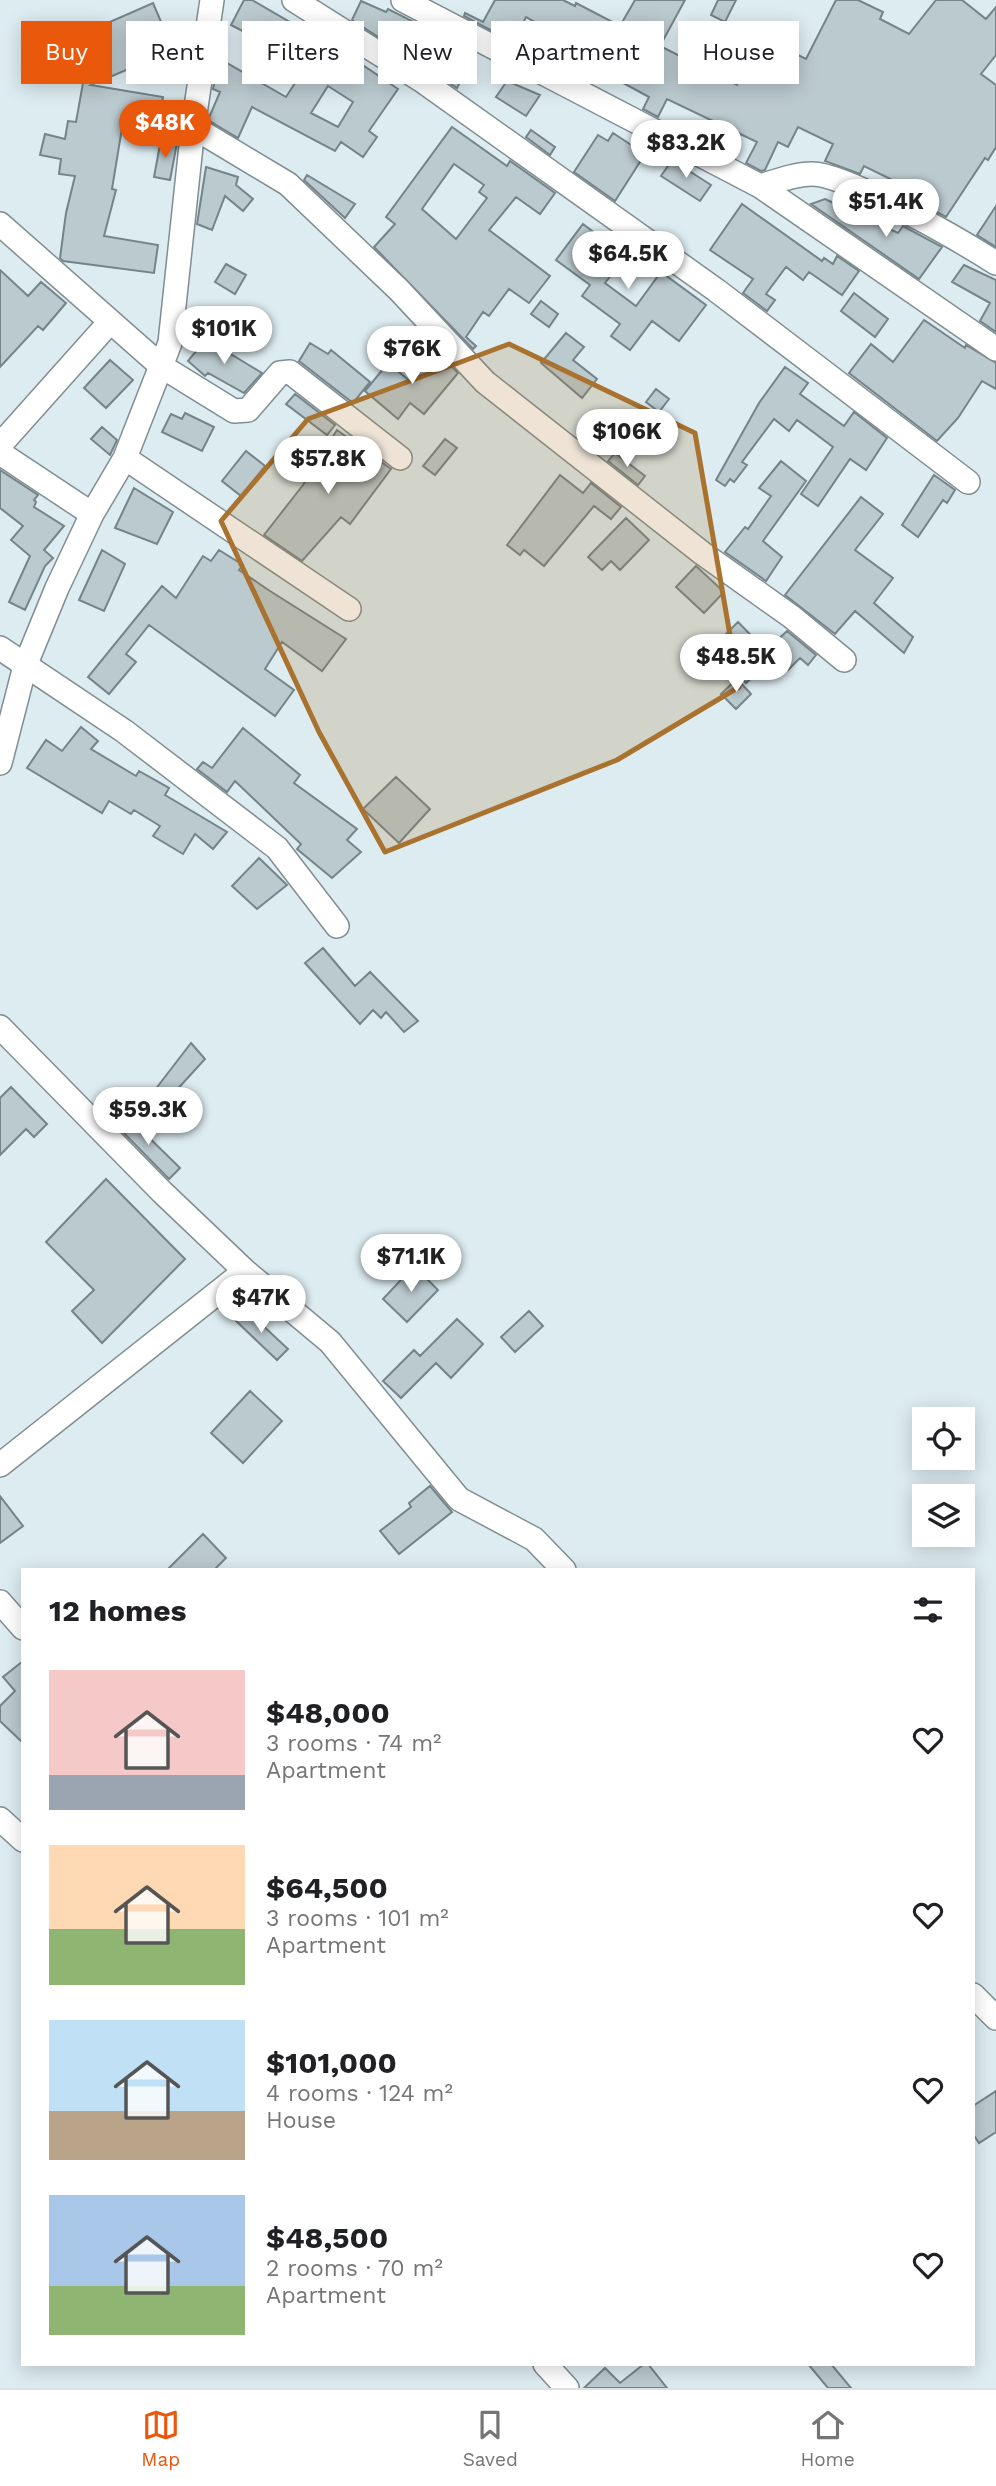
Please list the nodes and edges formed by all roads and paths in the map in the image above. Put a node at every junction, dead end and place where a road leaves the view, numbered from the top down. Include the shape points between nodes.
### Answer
1 (212, 0) edge
2 (294, 0) edge
3 (404, 0) edge
4 (194, 127) junction
5 (760, 186) junction
6 (0, 224) edge
7 (996, 262) edge
8 (109, 323) junction
9 (996, 349) edge
10 (161, 366) junction
11 (0, 445) edge
12 (0, 453) edge
13 (125, 458) junction
14 (400, 458) dead end
15 (968, 482) dead end
16 (92, 514) junction
17 (349, 608) dead end
18 (0, 648) edge
19 (844, 660) dead end
20 (25, 666) junction
21 (0, 763) edge
22 (337, 926) dead end
23 (4, 1037) edge
24 (245, 1271) junction
25 (0, 1465) edge
26 (562, 1568) edge
27 (0, 1602) edge
28 (21, 1626) edge
29 (0, 1819) edge
30 (21, 1838) edge
31 (975, 1996) edge
32 (996, 2018) edge
33 (547, 2366) edge
34 (567, 2388) edge

1 - 4 street
2 - 15 street via 421,80 671,258
3 - 5 street
4 - 10 street via 170,343
4 - 19 street via 288,184 399,290 485,382
5 - 7 street via 814,174 841,181
5 - 9 street
6 - 8 street
8 - 10 street
8 - 11 street
10 - 13 street
10 - 14 street via 240,412 248,410 280,373 290,372
12 - 16 street
13 - 16 street
13 - 17 street
16 - 20 street
18 - 20 street
20 - 21 street
20 - 22 street via 124,731 277,848
23 - 24 street
24 - 25 street
24 - 26 street via 330,1342 459,1499 534,1539
27 - 28 street
29 - 30 street
31 - 32 street
33 - 34 street

